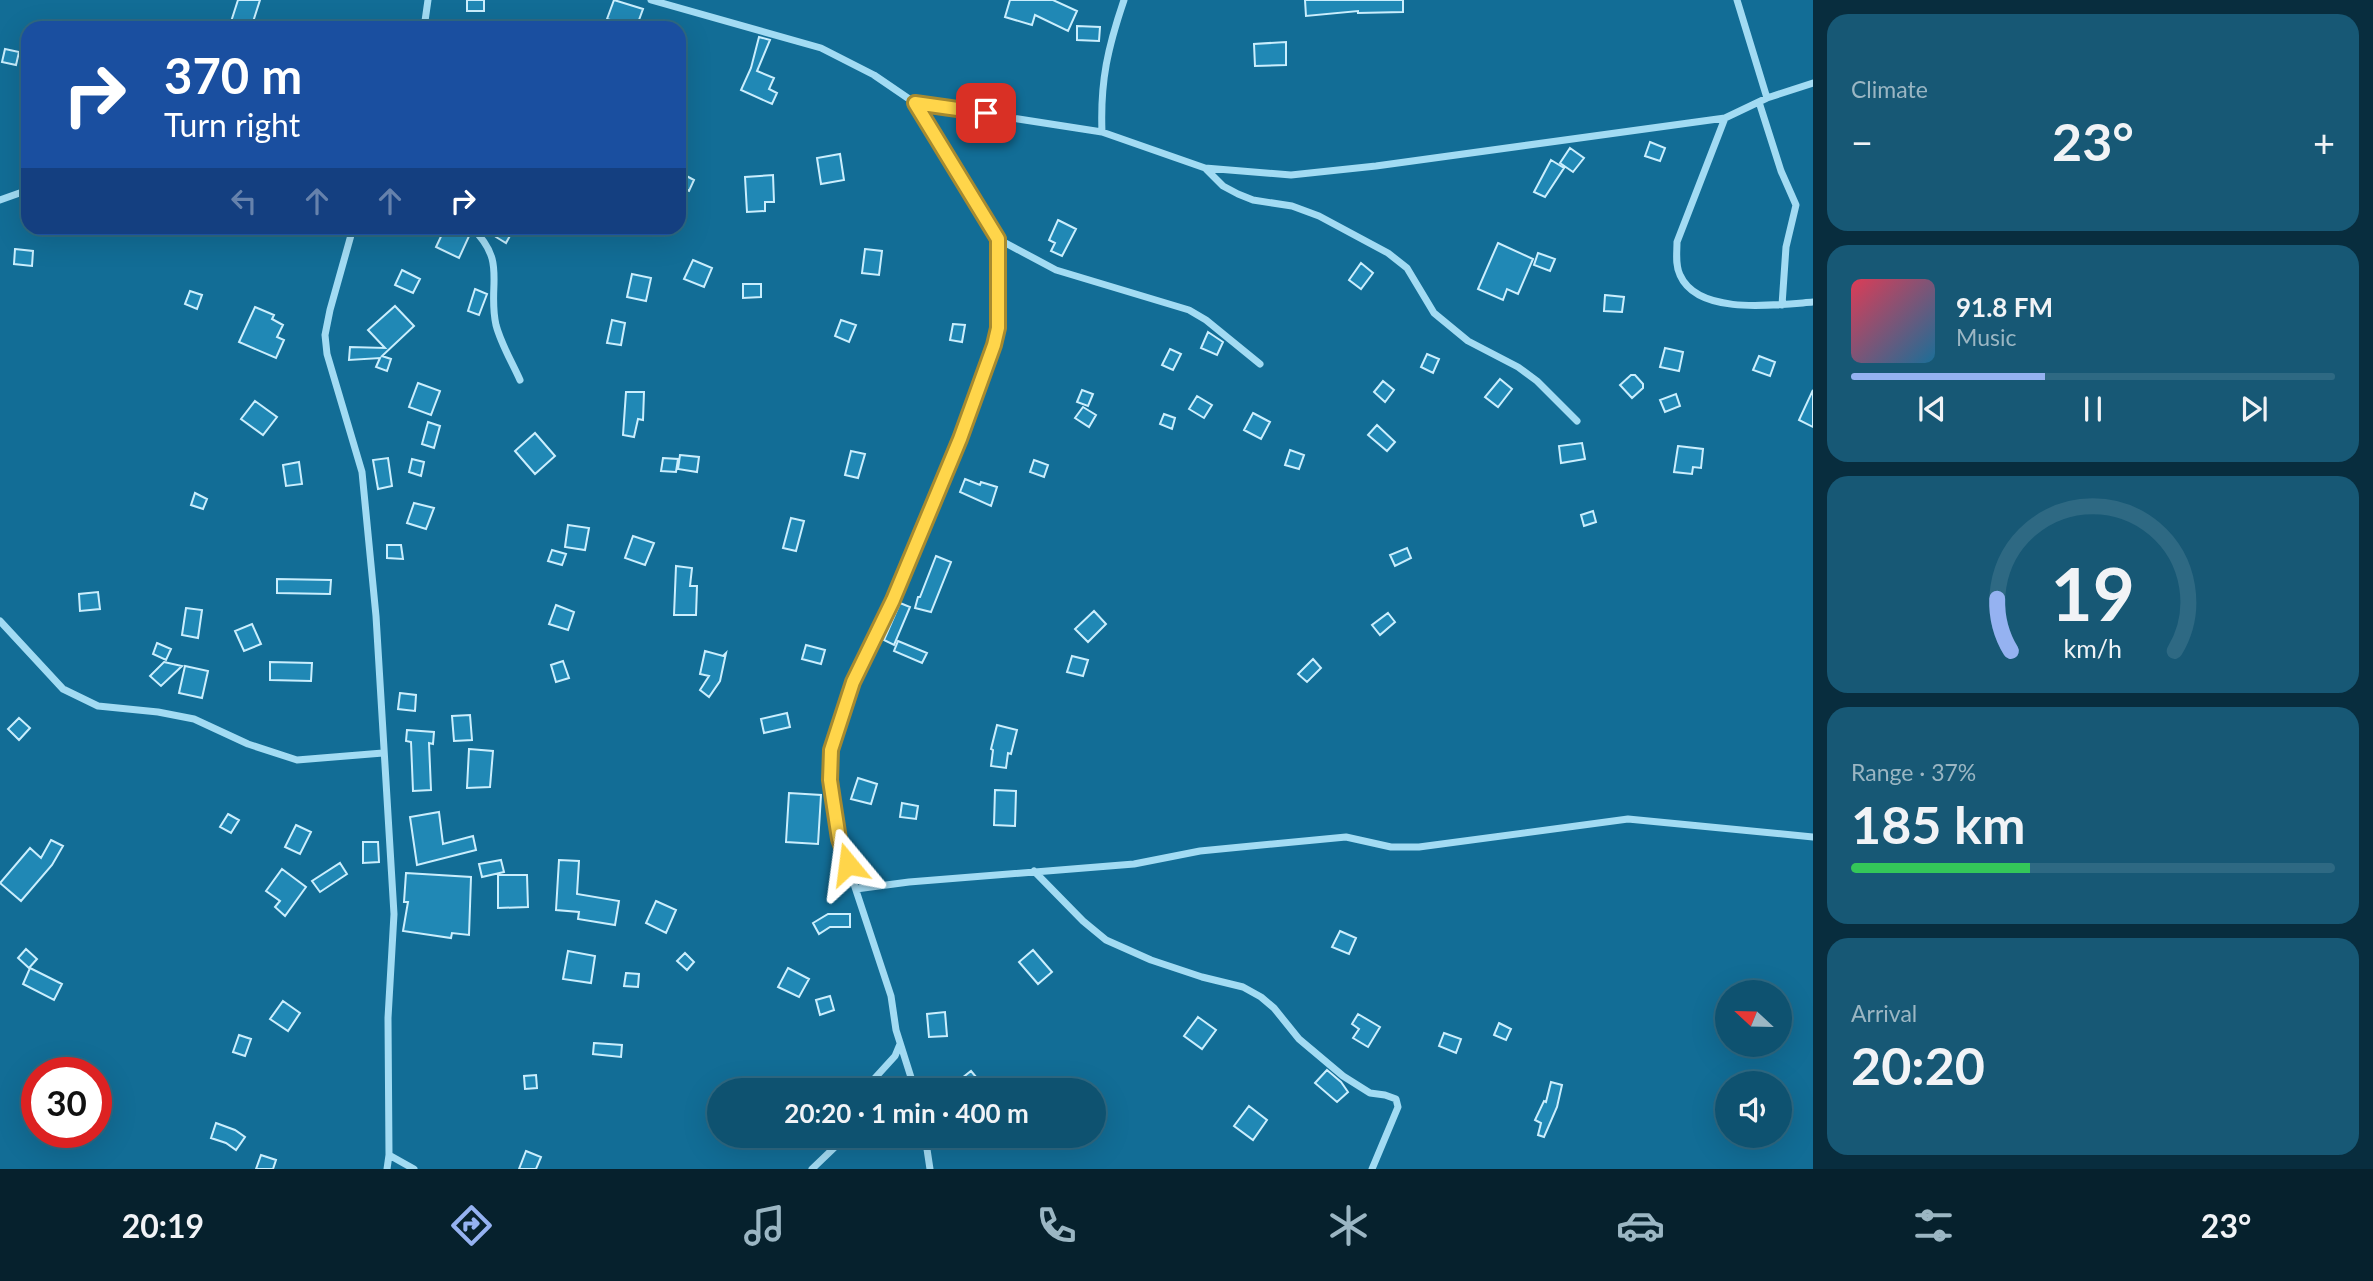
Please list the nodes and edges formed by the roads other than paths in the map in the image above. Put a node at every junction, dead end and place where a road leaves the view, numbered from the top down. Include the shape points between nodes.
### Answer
1 (428, 0) edge
2 (651, 0) edge
3 (1124, 0) edge
4 (1737, 0) edge
5 (425, 21) edge
6 (1813, 83) edge
7 (1763, 100) junction
8 (915, 103) junction
9 (1725, 118) junction
10 (1102, 132) junction
11 (1205, 168) junction
12 (21, 192) edge
13 (0, 200) edge
14 (351, 235) edge
15 (478, 235) edge
16 (998, 239) junction
17 (1813, 302) edge
18 (1782, 304) junction
19 (1260, 363) dead end
20 (520, 380) dead end
21 (1577, 421) dead end
22 (0, 621) edge
23 (383, 753) junction
24 (1813, 836) edge
25 (1034, 871) junction
26 (856, 889) junction
27 (900, 1044) junction
28 (875, 1078) edge
29 (911, 1078) edge
30 (834, 1148) edge
31 (926, 1148) edge
32 (389, 1155) junction
33 (387, 1169) edge
34 (414, 1169) edge
35 (812, 1169) edge
36 (929, 1169) edge
37 (1372, 1169) edge

1 - 5 street
2 - 8 street via 821,48
3 - 10 street via 1108,48
4 - 7 street
6 - 7 street
7 - 9 street
7 - 18 street via 1781,171 1796,205 1786,247
8 - 10 street
8 - 16 street
9 - 11 street via 1291,175
9 - 18 street via 1677,242 1679,273 1696,295 1713,301
10 - 11 street
11 - 21 street via 1238,194 1320,216 1388,253 1407,268 1441,320 1537,380
12 - 13 street
14 - 23 street via 325,335 362,472
15 - 20 street via 494,262 496,324
16 - 19 street via 1056,270 1189,310
16 - 26 street via 994,345 913,554 853,682 831,750 830,780 839,839
17 - 18 street
22 - 23 street via 63,689 98,706 194,719 297,760
23 - 32 street via 394,914 388,1018
24 - 25 street via 1629,819 1419,847 1391,848 1346,837 1200,851 1134,864
25 - 26 street
25 - 37 street via 1106,940 1151,960 1243,987 1274,1008 1298,1039 1343,1076 1370,1093 1396,1099 1398,1107
26 - 27 street via 891,996
27 - 28 street
27 - 29 street
30 - 35 street
31 - 36 street
32 - 33 street
32 - 34 street

